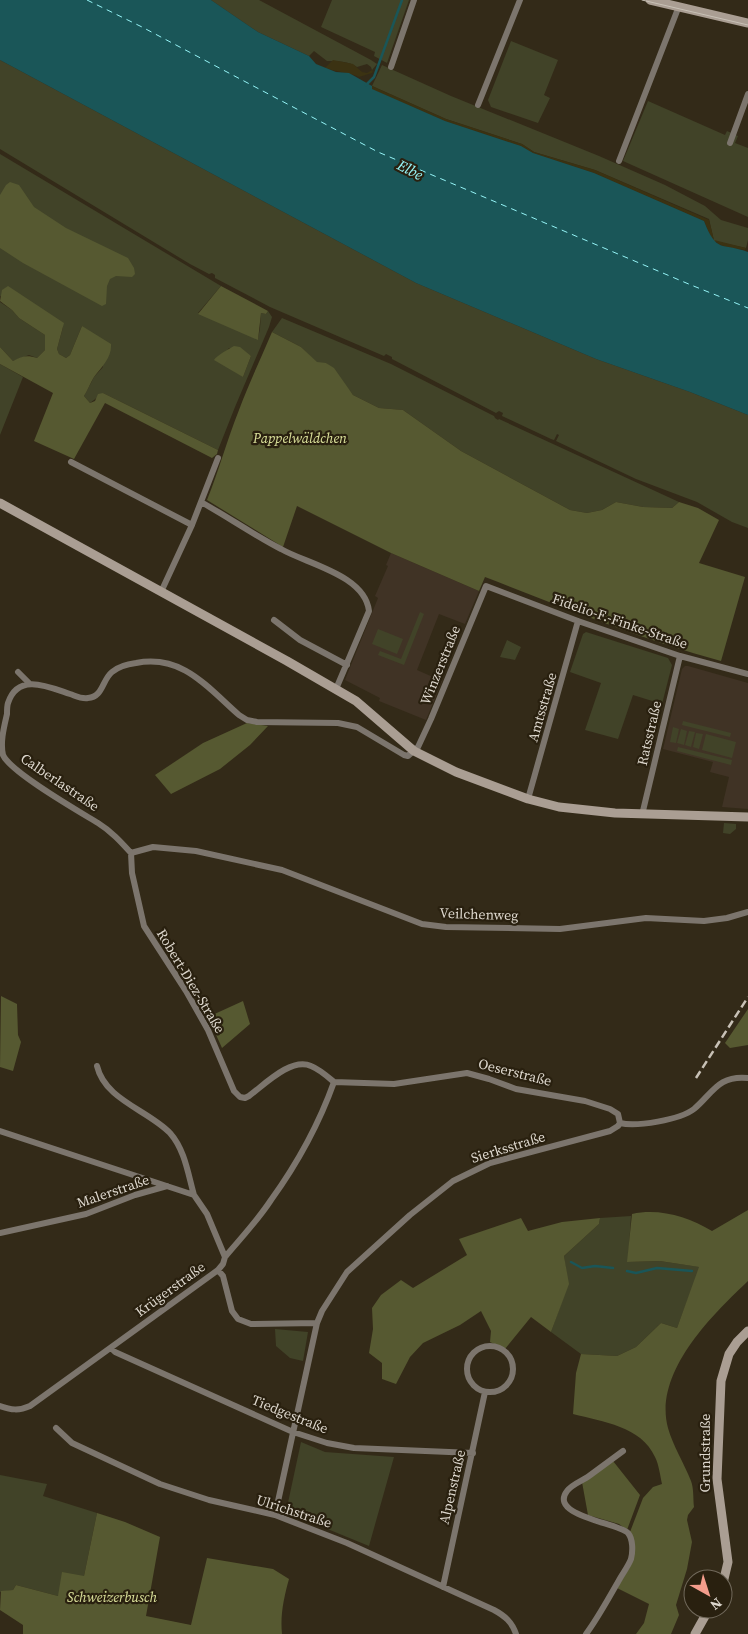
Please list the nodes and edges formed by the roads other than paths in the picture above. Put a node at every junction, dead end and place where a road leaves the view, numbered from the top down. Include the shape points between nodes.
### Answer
1 (414, 0) edge
2 (520, 0) edge
3 (650, 0) edge
4 (679, 6) junction
5 (748, 23) edge
6 (391, 67) dead end
7 (748, 94) edge
8 (478, 105) dead end
9 (730, 142) dead end
10 (619, 161) dead end
11 (218, 458) dead end
12 (71, 462) dead end
13 (201, 502) junction
14 (0, 503) edge
15 (192, 525) junction
16 (486, 586) joint
17 (161, 592) junction
18 (274, 620) dead end
19 (578, 621) junction
20 (680, 656) junction
21 (347, 665) junction
22 (18, 672) dead end
23 (748, 674) edge
24 (28, 683) junction
25 (336, 689) junction
26 (1, 734) edge
27 (414, 751) junction
28 (528, 799) junction
29 (642, 815) junction
30 (748, 817) edge
31 (132, 854) junction
32 (748, 912) edge
33 (97, 1066) dead end
34 (748, 1078) edge
35 (334, 1082) junction
36 (620, 1123) junction
37 (0, 1131) edge
38 (168, 1186) junction
39 (194, 1195) junction
40 (0, 1234) edge
41 (225, 1256) junction
42 (218, 1270) junction
43 (317, 1323) junction
44 (748, 1331) edge
45 (111, 1348) junction
46 (485, 1392) junction
47 (0, 1406) edge
48 (56, 1428) dead end
49 (293, 1432) junction
50 (623, 1451) dead end
51 (473, 1453) junction
52 (275, 1516) junction
53 (726, 1569) edge
54 (443, 1587) junction
55 (703, 1619) edge
56 (516, 1634) edge
57 (586, 1634) edge
58 (695, 1634) edge

1 - 6 street
2 - 8 street
3 - 4 main road
4 - 5 main road
4 - 10 street
7 - 9 street
11 - 13 street
12 - 15 street
13 - 15 street
13 - 21 street via 282,550 335,572 360,592 369,611
14 - 17 main road
15 - 17 street
16 - 19 street, Fidelio-F.-Finke-Straße
16 - 27 street, Winzerstraße via 432,719
17 - 25 main road
18 - 21 street via 300,640
19 - 20 street, Fidelio-F.-Finke-Straße
19 - 28 street, Amtsstraße
20 - 23 street, Fidelio-F.-Finke-Straße
20 - 29 street, Ratsstraße
21 - 25 street
22 - 24 street
24 - 26 street, Calberlastraße via 11,697
24 - 27 street via 82,699 91,698 100,692 117,668 144,661 169,664 180,666 192,674 247,720 345,724 366,731 404,755
25 - 27 main road via 356,701
26 - 31 street, Calberlastraße via 2,753 12,766 114,835
27 - 28 main road via 456,772
28 - 29 main road via 559,807
29 - 30 main road
31 - 32 street, Veilchenweg via 153,848 196,851 282,870 422,924 446,927 560,929 646,918 704,921
31 - 35 street, Robert-Diez-Straße via 132,873 144,926 208,1030 234,1092 245,1098 288,1067 300,1064 311,1066
33 - 39 street via 102,1080 118,1095 171,1134 182,1151
34 - 36 street, Sierksstraße via 732,1079 712,1090 684,1115 634,1126
35 - 36 street, Oeserstraße via 394,1084 467,1074 516,1089 610,1108 618,1114
35 - 41 street, Krügerstraße via 306,1144 272,1200
36 - 43 street, Sierksstraße via 610,1131 490,1163 453,1181 347,1272
37 - 38 street
38 - 39 street, Malerstraße
38 - 40 street, Malerstraße via 86,1214
39 - 41 street via 207,1214
41 - 42 street, Krügerstraße
42 - 43 street via 223,1276 232,1311 238,1319 251,1324
42 - 45 street, Krügerstraße
43 - 49 street, Sierksstraße
44 - 53 main road, Grundstraße via 729,1354 721,1381 717,1479
45 - 47 street, Krügerstraße via 30,1406 12,1410
45 - 49 street, Tiedgestraße
46 - 46 street via 470,1381 468,1362 478,1350 496,1347 509,1356 513,1375 504,1388
46 - 51 street, Alpenstraße
48 - 52 street, Ulrichstraße via 72,1443 160,1484
49 - 51 street, Tiedgestraße via 354,1448
49 - 52 street
50 - 57 street via 570,1487 564,1498 564,1502 577,1514 617,1526 628,1533 633,1550 629,1564
51 - 54 street, Alpenstraße
52 - 54 street, Ulrichstraße via 346,1543
54 - 56 street, Ulrichstraße via 505,1616
55 - 58 main road

